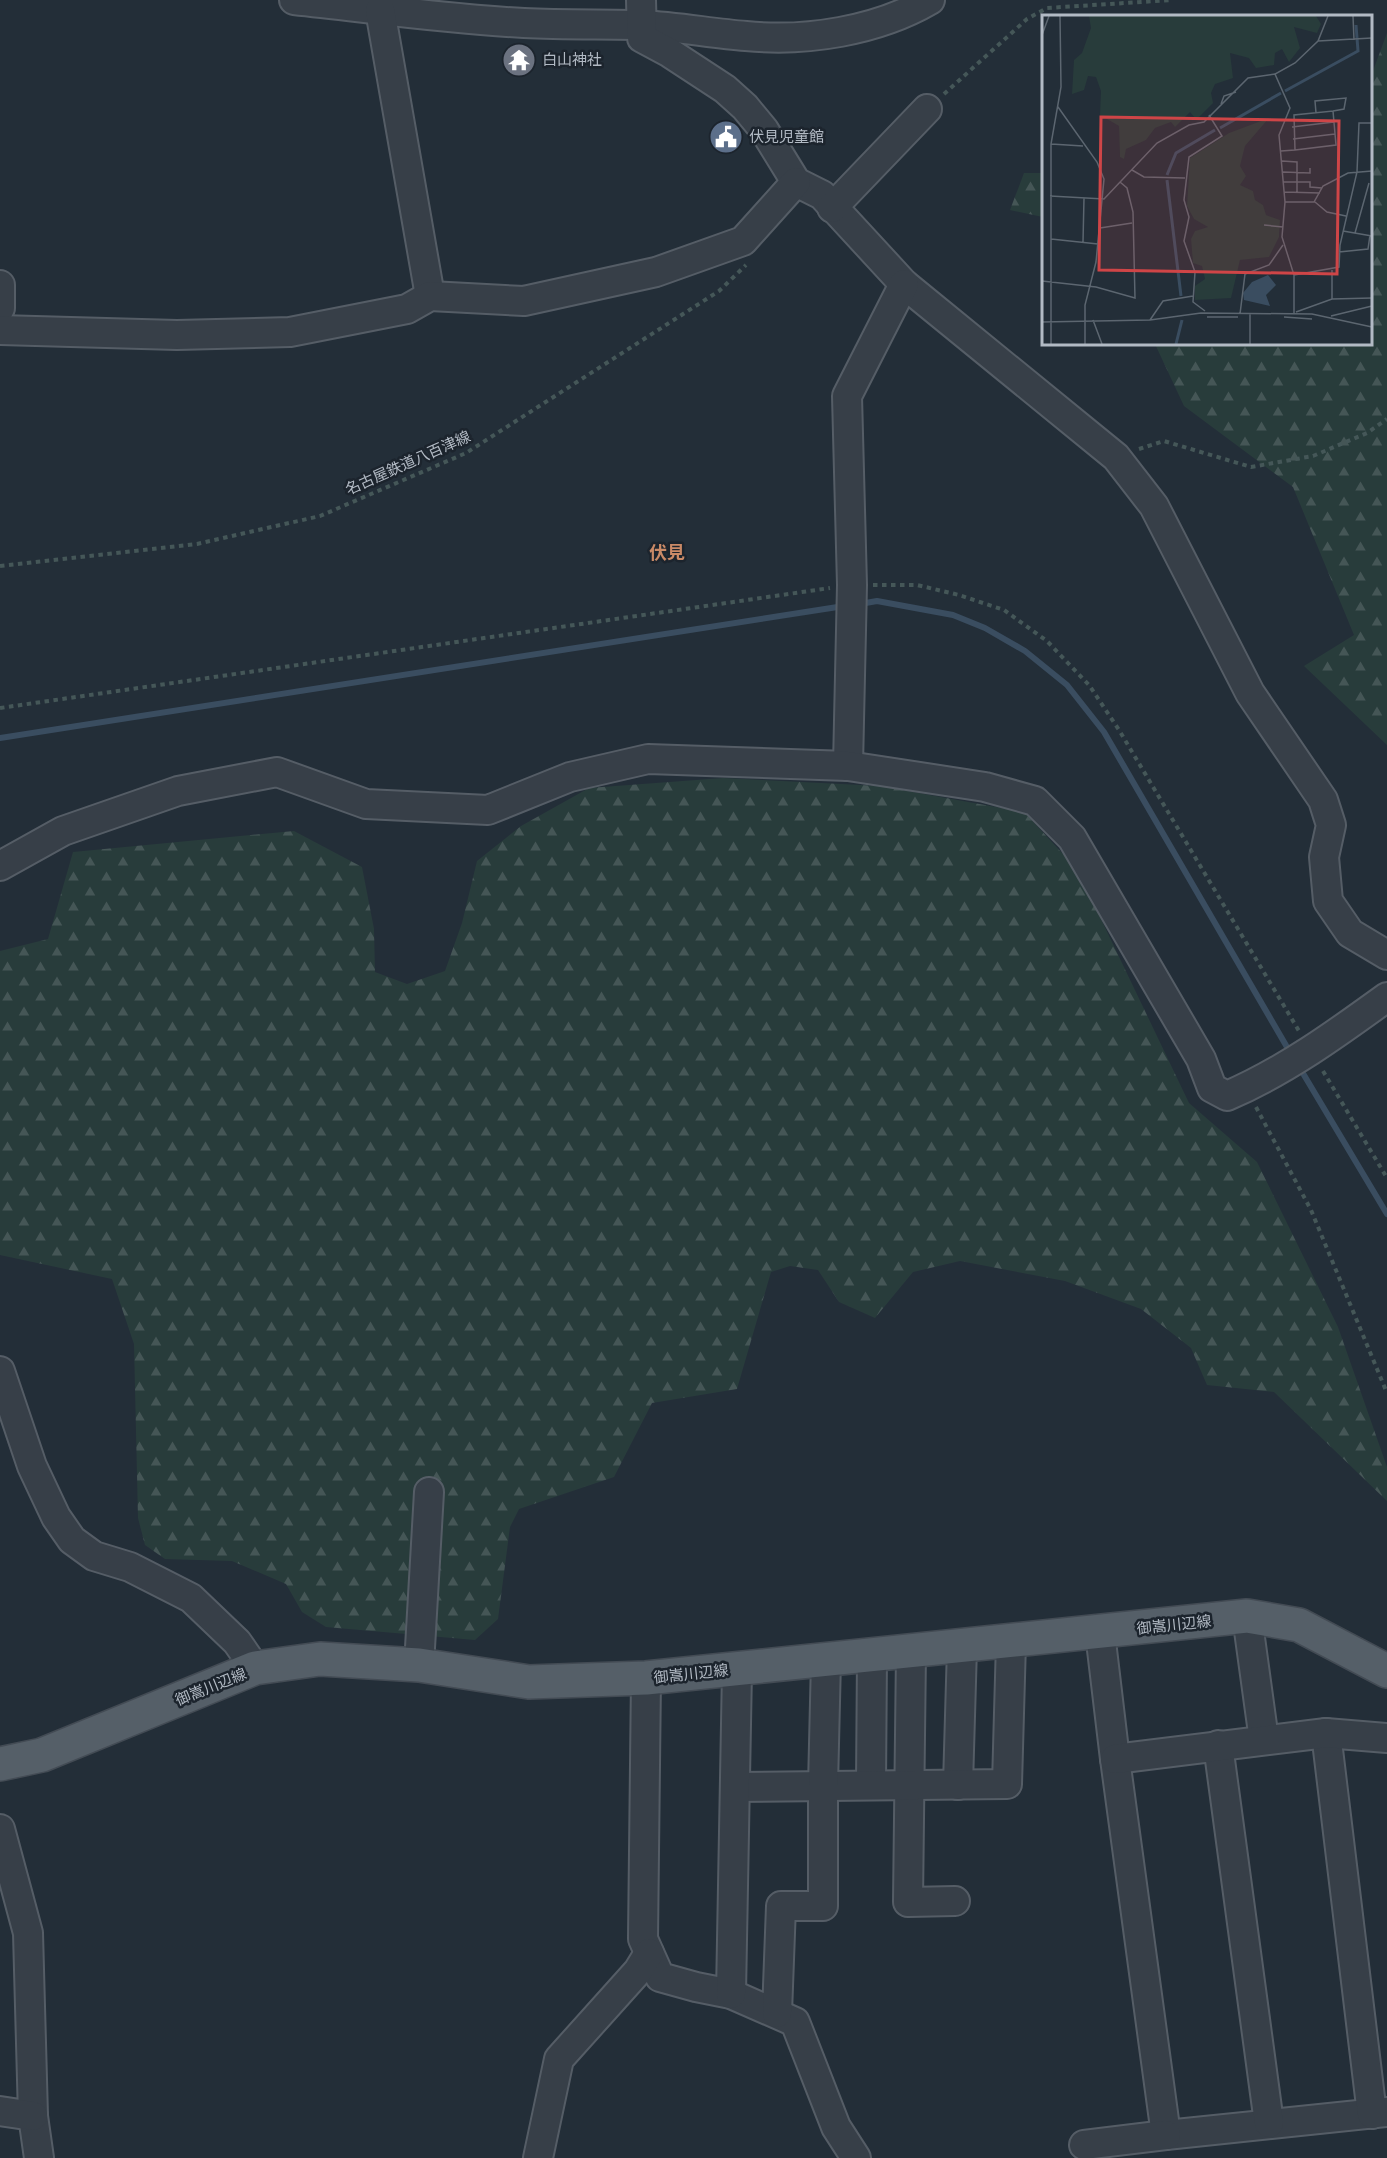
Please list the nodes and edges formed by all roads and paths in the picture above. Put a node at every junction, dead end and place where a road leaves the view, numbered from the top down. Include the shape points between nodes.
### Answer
1 (294, 0) edge
2 (930, 0) edge
3 (1172, 0) edge
4 (380, 10) junction
5 (641, 13) edge
6 (927, 109) joint
7 (796, 182) junction
8 (832, 207) junction
9 (753, 259) dead end
10 (904, 284) junction
11 (0, 285) edge
12 (430, 296) junction
13 (0, 308) edge
14 (0, 330) edge
15 (1387, 419) edge
16 (1116, 457) junction
17 (0, 566) edge
18 (852, 585) junction
19 (0, 708) edge
20 (848, 766) junction
21 (0, 866) edge
22 (1387, 955) edge
23 (1387, 997) edge
24 (1312, 1051) junction
25 (1245, 1088) junction
26 (1387, 1178) edge
27 (0, 1371) edge
28 (1387, 1393) edge
29 (429, 1492) dead end
30 (1247, 1616) junction
31 (1100, 1633) junction
32 (1011, 1642) junction
33 (962, 1647) junction
34 (911, 1652) junction
35 (872, 1656) junction
36 (826, 1660) junction
37 (419, 1665) junction
38 (255, 1668) junction
39 (737, 1670) junction
40 (1387, 1671) edge
41 (646, 1678) junction
42 (1326, 1732) junction
43 (1387, 1738) edge
44 (1264, 1740) junction
45 (1218, 1745) junction
46 (1114, 1759) junction
47 (0, 1764) edge
48 (872, 1785) junction
49 (910, 1785) junction
50 (958, 1785) junction
51 (823, 1786) junction
52 (735, 1787) junction
53 (0, 1829) edge
54 (955, 1901) dead end
55 (649, 1953) junction
56 (731, 1994) junction
57 (777, 2013) junction
58 (0, 2111) edge
59 (1380, 2113) edge
60 (33, 2116) junction
61 (1269, 2124) junction
62 (1166, 2135) junction
63 (1084, 2145) dead end
64 (39, 2158) edge
65 (538, 2158) edge
66 (856, 2158) edge

1 - 4 street
2 - 5 street via 909,12 867,26 786,37 677,27
3 - 6 path via 1047,8 1027,19
4 - 5 street via 524,23
4 - 12 street
5 - 7 street via 642,38 670,52 745,107
6 - 8 street
7 - 8 street via 822,195
7 - 12 street via 743,241 656,272 524,301
8 - 10 street
9 - 17 path, 名古屋鉄道八百津線 via 719,291 466,453 320,516 197,544
10 - 16 street
10 - 18 street via 847,396
11 - 13 street
12 - 14 street via 407,309 290,332 177,335
15 - 16 path via 1313,456 1251,467 1164,441
16 - 22 street via 1154,506 1250,693 1323,800 1331,825 1324,857 1328,901 1350,933
18 - 19 path
18 - 20 street
18 - 24 path via 917,585 959,595 1004,610 1047,641 1089,685 1119,730
20 - 21 street via 648,759 570,777 488,810 366,804 277,772 178,791 63,831
20 - 25 street via 985,787 1035,801 1072,838 1201,1059 1212,1088 1227,1096
23 - 24 street
24 - 25 street
24 - 26 path
25 - 28 path via 1311,1210
27 - 38 street via 32,1466 56,1517 72,1540 94,1556 130,1567 191,1598 237,1642
29 - 37 street
30 - 31 main road, 御嵩川辺線
30 - 40 main road, 御嵩川辺線 via 1299,1625
30 - 44 street
31 - 32 main road, 御嵩川辺線
31 - 46 street
32 - 33 main road, 御嵩川辺線
32 - 50 street via 1007,1784
33 - 34 main road, 御嵩川辺線
33 - 50 street
34 - 35 main road, 御嵩川辺線
34 - 49 street
35 - 36 main road, 御嵩川辺線
35 - 48 street
36 - 39 main road, 御嵩川辺線
36 - 51 street
37 - 38 main road, 御嵩川辺線 via 320,1659
37 - 41 main road, 御嵩川辺線 via 529,1682
38 - 47 main road, 御嵩川辺線 via 42,1755
39 - 41 main road, 御嵩川辺線
39 - 52 street
41 - 55 street via 643,1939
42 - 43 street
42 - 44 street
42 - 59 street
44 - 45 street
45 - 46 street
45 - 61 street
46 - 62 street
48 - 49 street
48 - 51 street
49 - 50 street
49 - 54 street via 908,1902
51 - 52 street
51 - 57 street via 824,1906 781,1906
52 - 56 street
53 - 60 street via 28,1933
55 - 56 street via 660,1977
55 - 65 street via 638,1971 559,2058
56 - 57 street
57 - 66 street via 795,2022 836,2127
58 - 60 street
59 - 61 street
60 - 64 street
61 - 62 street
62 - 63 street

